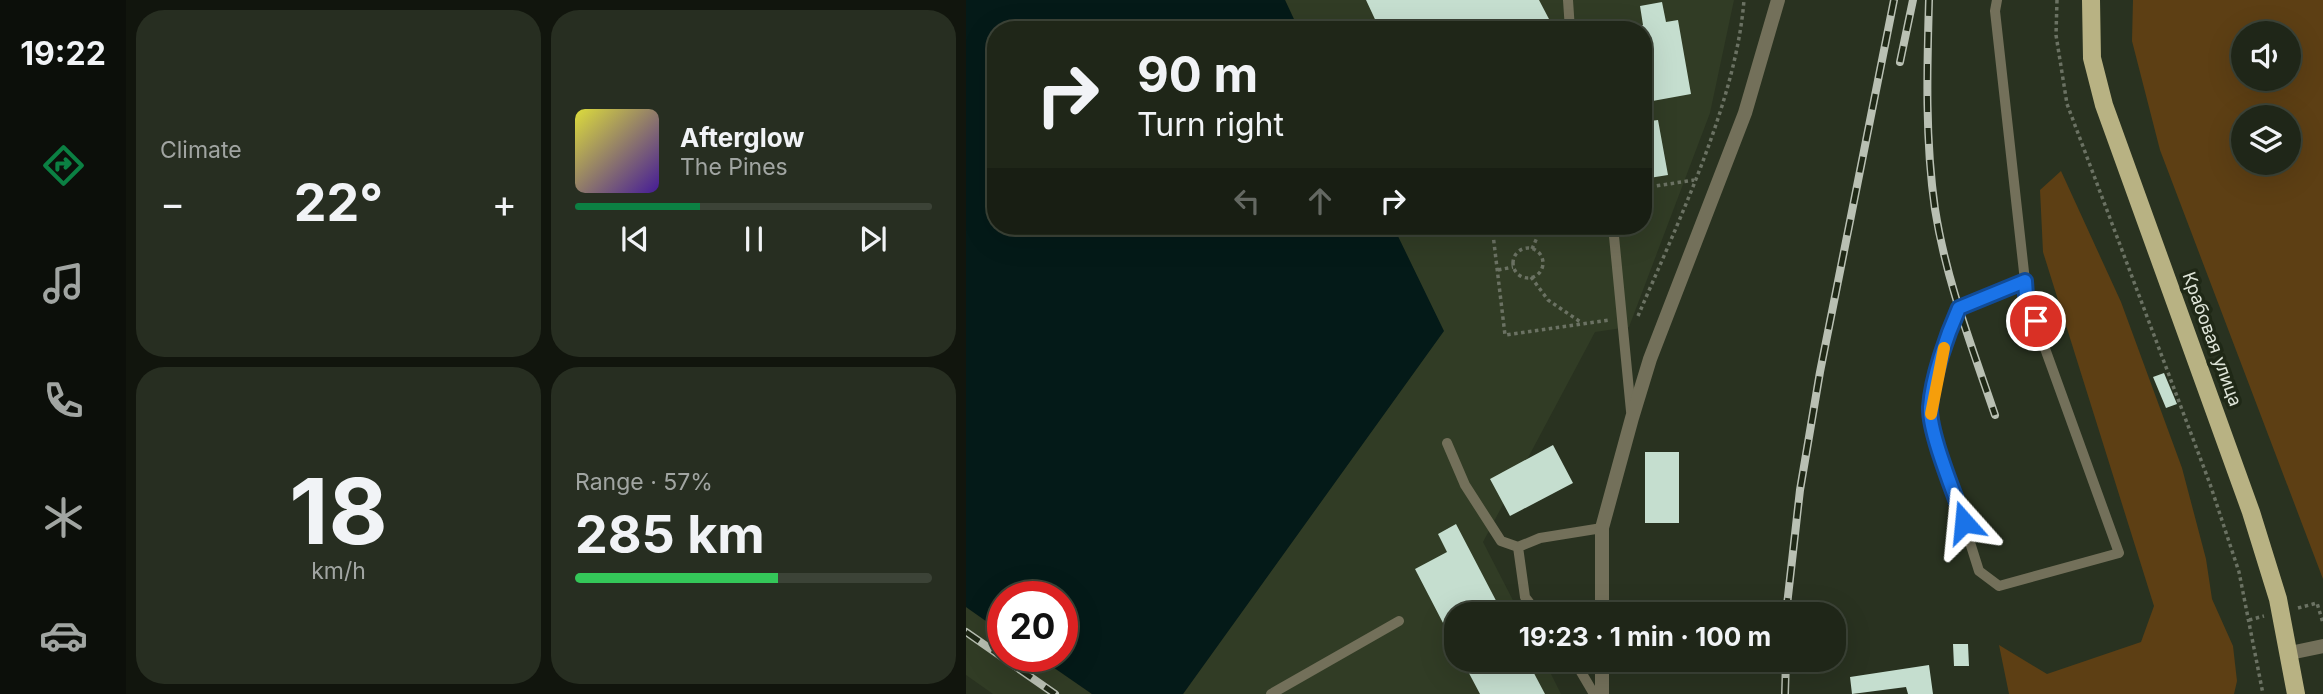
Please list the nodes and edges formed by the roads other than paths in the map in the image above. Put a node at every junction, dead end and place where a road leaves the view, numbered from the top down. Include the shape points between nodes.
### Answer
1 (1568, 0) edge
2 (1778, 0) edge
3 (1997, 0) edge
4 (2091, 0) edge
5 (1569, 21) edge
6 (1614, 235) edge
7 (2025, 281) junction
8 (1632, 418) junction
9 (1447, 443) dead end
10 (1602, 528) junction
11 (1518, 547) junction
12 (1529, 602) edge
13 (1602, 602) edge
14 (1399, 621) dead end
15 (2323, 646) edge
16 (2290, 653) junction
17 (1581, 672) edge
18 (1602, 672) edge
19 (1271, 694) edge
20 (1594, 694) edge
21 (1602, 694) edge
22 (2296, 694) edge

1 - 5 lane
2 - 8 street via 1745,113 1650,359
3 - 7 lane
4 - 16 main road, Крабовая улица via 2092,58 2104,105 2251,512
6 - 8 lane
7 - 7 lane via 1959,308 1948,331 1930,407 1979,571 1999,586 2119,553 2026,296
8 - 10 street
9 - 11 lane via 1465,485 1501,541
10 - 11 lane via 1540,538
10 - 13 street
11 - 12 lane
14 - 19 lane
15 - 16 street
16 - 22 main road, Крабовая улица
17 - 20 lane
18 - 21 street

